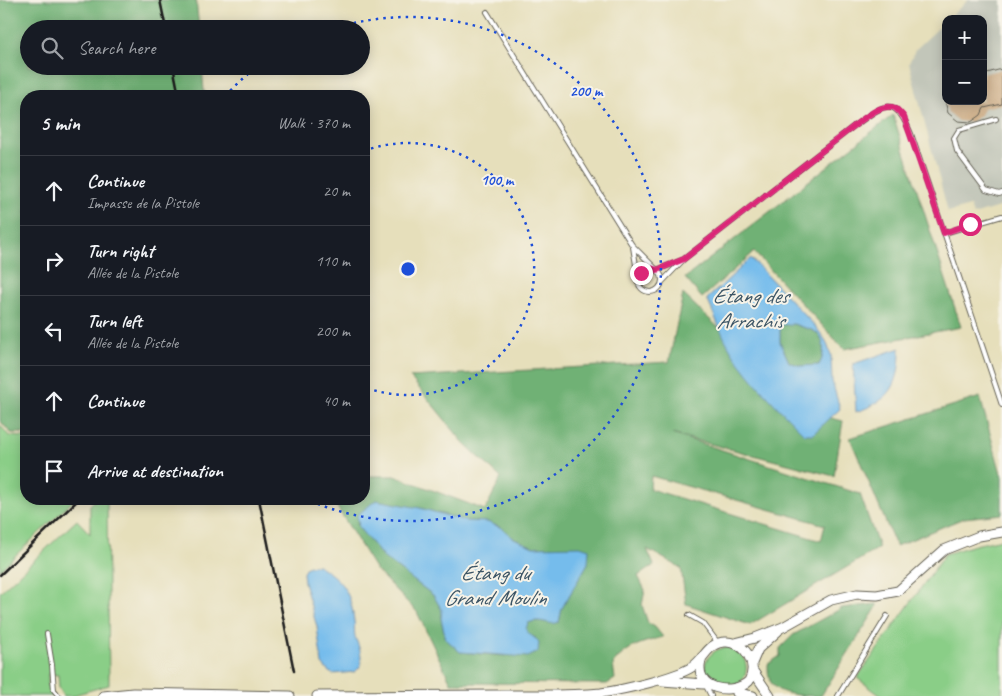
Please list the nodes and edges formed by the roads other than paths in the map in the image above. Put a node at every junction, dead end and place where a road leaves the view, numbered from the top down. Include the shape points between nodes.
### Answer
1 (487, 12) dead end
2 (996, 119) dead end
3 (1002, 193) edge
4 (1002, 216) edge
5 (944, 233) junction
6 (632, 245) junction
7 (684, 259) junction
8 (657, 270) junction
9 (638, 280) junction
10 (662, 282) junction
11 (1002, 405) edge
12 (1002, 532) edge
13 (689, 615) dead end
14 (887, 616) dead end
15 (783, 626) junction
16 (47, 634) dead end
17 (718, 643) junction
18 (734, 644) junction
19 (702, 657) junction
20 (752, 667) junction
21 (656, 680) junction
22 (707, 689) edge
23 (735, 694) edge
24 (166, 695) edge
25 (59, 696) edge
26 (103, 696) edge
27 (290, 696) edge
28 (317, 696) edge
29 (752, 696) edge
30 (770, 696) edge
31 (838, 696) edge

1 - 6 lane
2 - 3 lane via 959,130 954,138 957,151 986,190
4 - 5 lane
5 - 7 lane via 904,117 889,107 878,109 854,126
5 - 11 lane
6 - 8 lane
6 - 9 lane
7 - 8 lane
7 - 10 lane
8 - 9 lane via 643,270
8 - 10 lane
9 - 10 lane via 648,291 656,290
12 - 15 street via 979,536 944,550 898,591 831,600
13 - 17 lane via 703,623
14 - 31 lane
15 - 18 street
15 - 20 street via 758,650
16 - 25 lane via 54,690
17 - 18 street
17 - 19 street
18 - 20 street via 749,655
19 - 21 street via 693,667
19 - 22 street via 700,671
20 - 23 street via 747,685
20 - 30 street
21 - 22 street
21 - 28 street via 601,693
22 - 23 street via 720,695
23 - 29 street
24 - 26 street via 133,693
24 - 27 street

